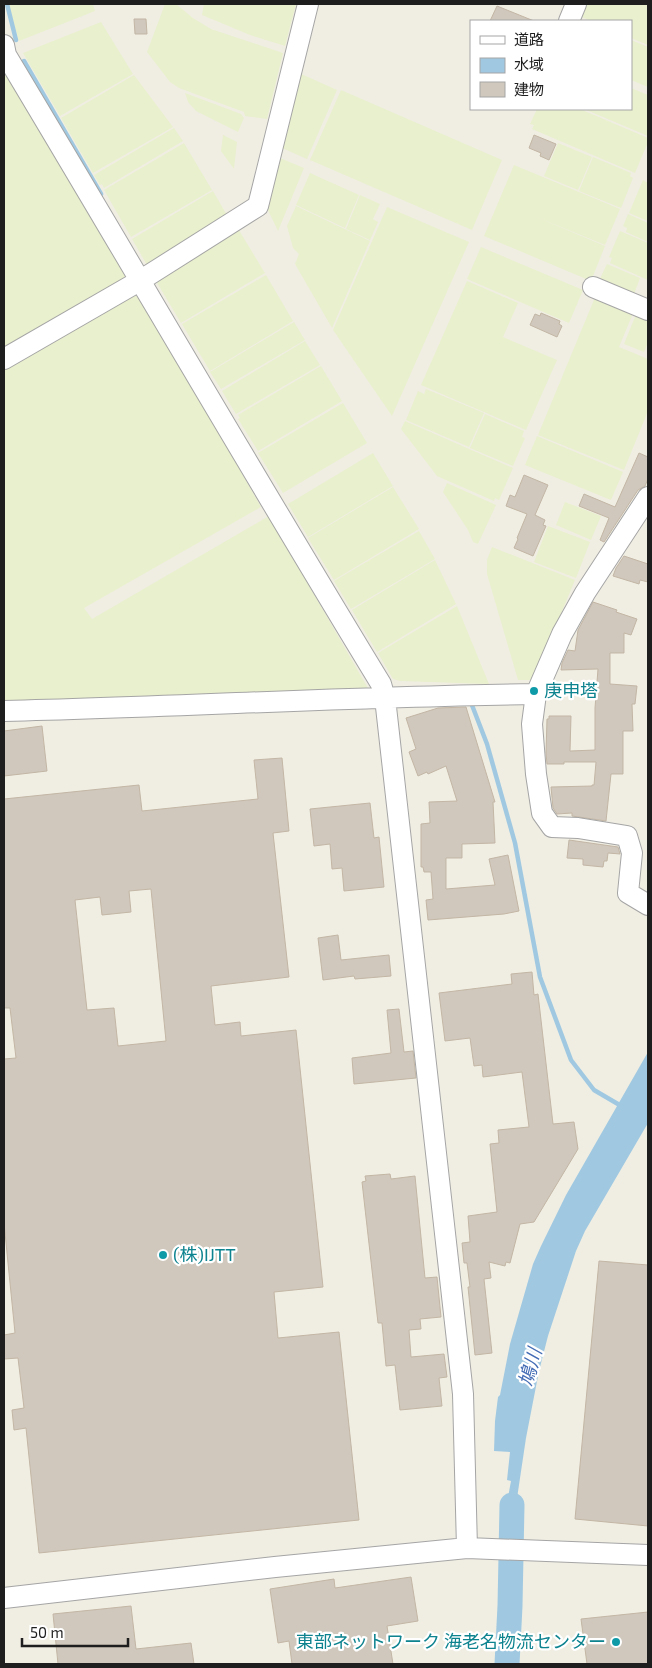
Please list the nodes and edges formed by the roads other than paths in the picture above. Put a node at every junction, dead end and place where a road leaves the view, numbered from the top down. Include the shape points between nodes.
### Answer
1 (308, 4) edge
2 (576, 4) edge
3 (569, 20) edge
4 (4, 45) edge
5 (141, 280) junction
6 (593, 287) dead end
7 (648, 310) edge
8 (4, 359) edge
9 (648, 497) edge
10 (536, 694) junction
11 (385, 698) junction
12 (4, 711) edge
13 (648, 905) edge
14 (467, 1548) junction
15 (648, 1555) edge
16 (4, 1598) edge

1 - 5 street via 258,206
2 - 3 street
4 - 5 street via 6,55
5 - 8 street
5 - 11 street via 274,509 381,684
6 - 7 street
9 - 10 street via 585,593 562,634
10 - 11 street
10 - 13 street via 532,724 542,812 552,827 627,836 632,853 628,894
11 - 12 street
11 - 14 street via 463,1394
14 - 15 street
14 - 16 street

